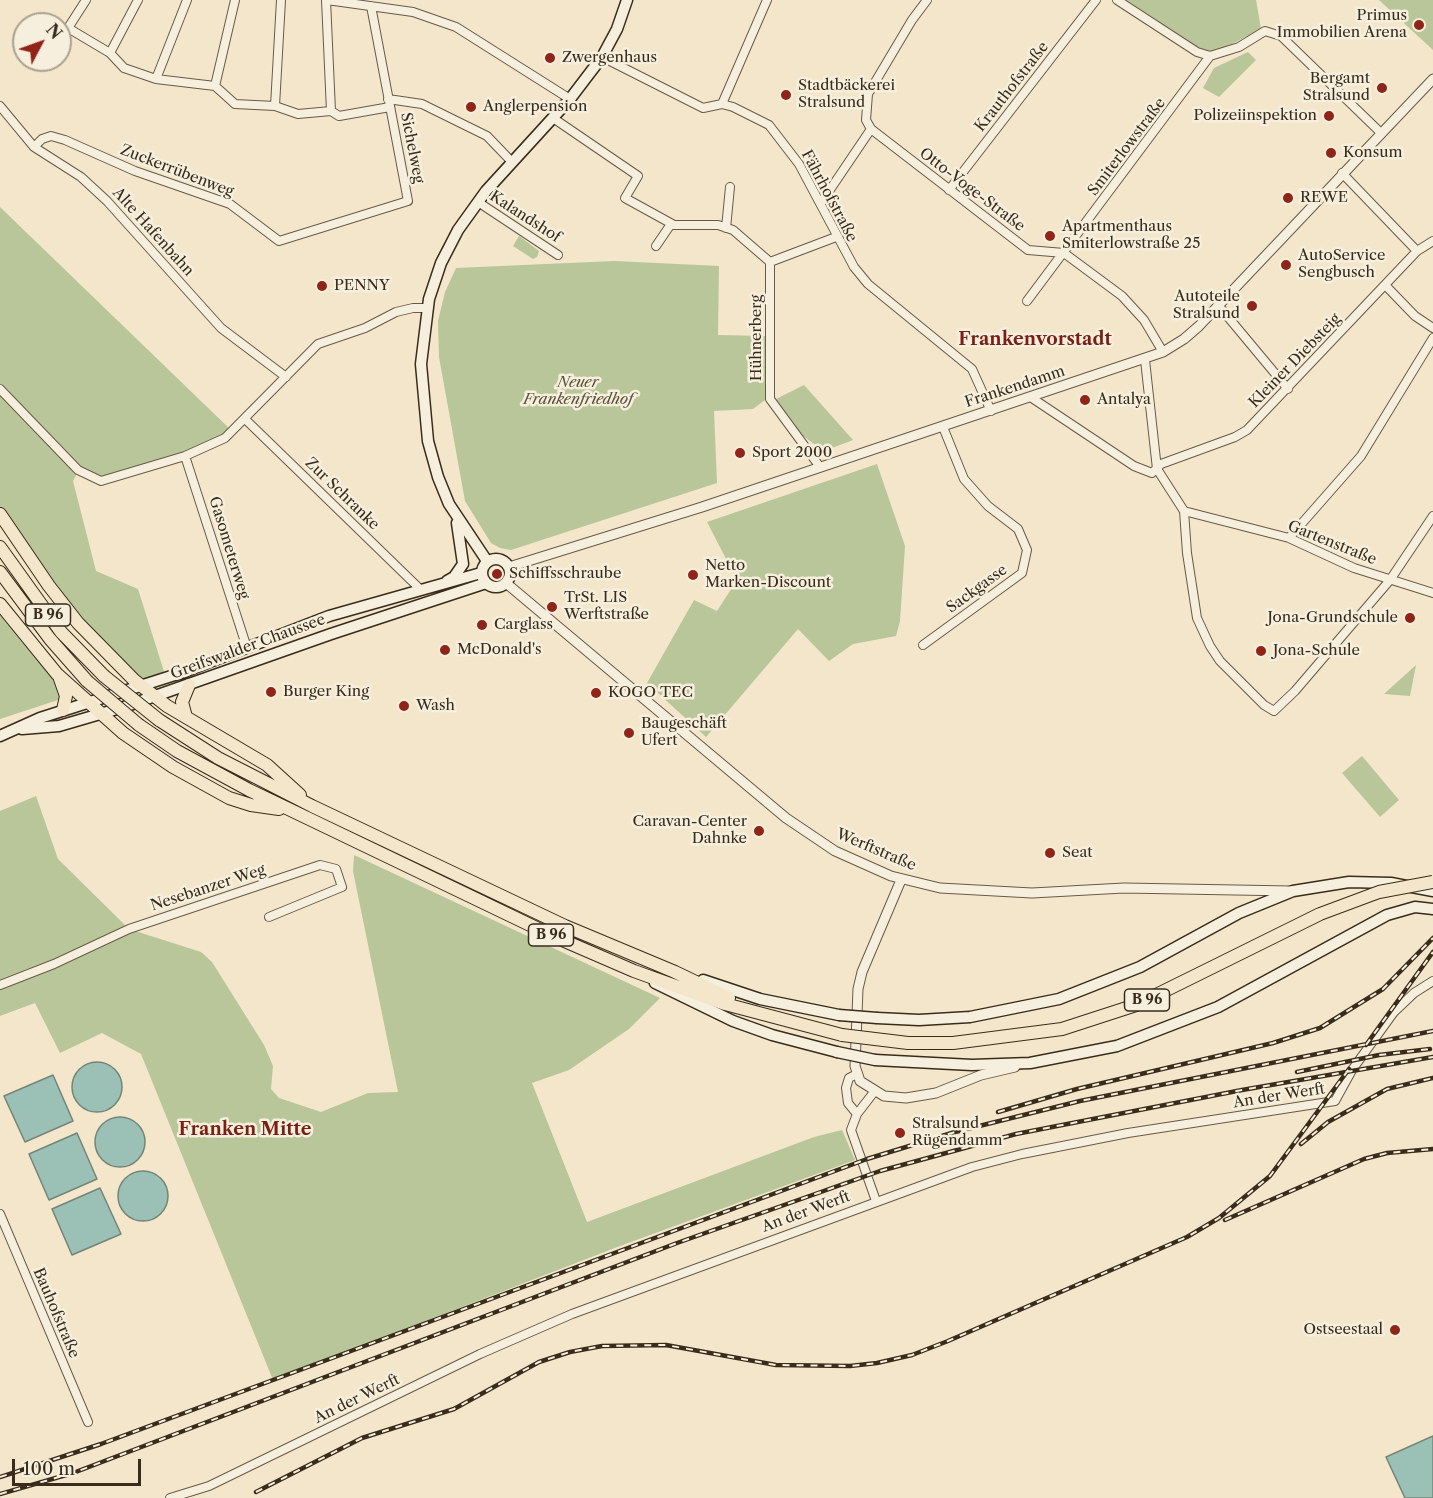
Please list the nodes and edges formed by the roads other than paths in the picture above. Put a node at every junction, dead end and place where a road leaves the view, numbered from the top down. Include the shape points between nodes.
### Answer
1 (86, 0) edge
2 (138, 0) edge
3 (187, 0) edge
4 (235, 0) edge
5 (281, 0) edge
6 (327, 0) edge
7 (627, 0) edge
8 (766, 0) edge
9 (927, 0) edge
10 (1096, 0) edge
11 (1117, 0) edge
12 (371, 6) junction
13 (110, 53) junction
14 (1210, 56) junction
15 (602, 57) junction
16 (156, 79) junction
17 (1433, 79) edge
18 (215, 86) junction
19 (570, 99) junction
20 (389, 103) junction
21 (722, 104) junction
22 (0, 106) edge
23 (275, 106) junction
24 (331, 111) junction
25 (553, 118) junction
26 (871, 129) junction
27 (1381, 133) junction
28 (34, 147) junction
29 (512, 162) junction
30 (1342, 173) junction
31 (730, 187) dead end
32 (949, 190) junction
33 (408, 201) joint
34 (478, 202) junction
35 (821, 203) junction
36 (671, 224) junction
37 (726, 228) junction
38 (836, 237) junction
39 (1433, 241) edge
40 (656, 246) dead end
41 (1417, 251) junction
42 (1064, 253) junction
43 (558, 255) dead end
44 (770, 262) junction
45 (1386, 286) junction
46 (1027, 301) dead end
47 (1218, 305) junction
48 (427, 308) junction
49 (1433, 328) edge
50 (1433, 338) edge
51 (1163, 352) junction
52 (1145, 360) junction
53 (286, 377) junction
54 (0, 389) edge
55 (1288, 389) junction
56 (1032, 398) junction
57 (991, 411) junction
58 (245, 419) junction
59 (943, 427) junction
60 (185, 456) junction
61 (820, 467) junction
62 (1157, 469) junction
63 (1185, 511) junction
64 (0, 514) edge
65 (1433, 516) edge
66 (455, 517) junction
67 (1288, 538) junction
68 (0, 547) edge
69 (487, 561) junction
70 (509, 567) junction
71 (0, 572) edge
72 (484, 578) junction
73 (1390, 580) junction
74 (443, 583) junction
75 (506, 583) junction
76 (420, 589) junction
77 (1433, 593) edge
78 (0, 604) edge
79 (923, 645) dead end
80 (247, 648) junction
81 (60, 678) junction
82 (189, 685) junction
83 (142, 686) junction
84 (154, 697) junction
85 (88, 703) junction
86 (63, 710) junction
87 (100, 714) junction
88 (186, 717) junction
89 (18, 729) junction
90 (0, 736) edge
91 (312, 806) junction
92 (290, 811) junction
93 (901, 880) junction
94 (1433, 882) edge
95 (1293, 891) junction
96 (1433, 891) edge
97 (1433, 909) edge
98 (269, 917) dead end
99 (634, 971) junction
100 (675, 972) junction
101 (1433, 981) edge
102 (0, 985) edge
103 (777, 1019) junction
104 (1030, 1063) junction
105 (857, 1074) junction
106 (874, 1092) junction
107 (857, 1114) junction
108 (876, 1202) junction
109 (0, 1214) edge
110 (88, 1422) dead end
111 (170, 1498) edge

1 - 13 street via 68,28
2 - 13 street
3 - 16 street
4 - 18 street
5 - 23 street
6 - 12 street
6 - 24 street
7 - 15 main road
8 - 21 street
9 - 26 street via 868,94 866,120
10 - 32 street, Krauthofstraße
11 - 14 street via 1197,52
12 - 19 street via 413,12 456,27
12 - 20 street, Sichelweg
13 - 16 street via 124,68
14 - 27 street via 1239,47 1265,32 1281,36
14 - 42 street, Smiterlowstraße
15 - 19 main road
15 - 21 street, Fährhofstraße via 703,108
16 - 18 street
17 - 27 street, Frankendamm
18 - 23 street via 235,104
19 - 25 main road
20 - 24 street via 339,116
20 - 29 street, Sichelweg via 422,104 487,136
20 - 33 street, Sichelweg
21 - 35 street, Fährhofstraße via 748,112 769,125 799,164
22 - 28 street, Alte Hafenbahn
23 - 24 street via 298,114
25 - 29 main road
25 - 36 street via 638,176 625,198
26 - 32 street, Otto-Voge-Straße
26 - 35 street
27 - 30 street, Frankendamm
28 - 33 street, Zuckerrübenweg via 51,136 65,140 135,171 230,204 279,241
28 - 53 street, Alte Hafenbahn via 81,177 221,328
29 - 34 main road
30 - 41 street
30 - 47 street, Frankendamm
31 - 37 street
32 - 42 street, Otto-Voge-Straße via 1028,250
34 - 43 street, Kalandshof
34 - 48 main road via 449,247
35 - 38 street, Fährhofstraße
36 - 37 street
36 - 40 street
37 - 44 street
38 - 44 street
38 - 57 street, Fährhofstraße via 868,284 972,369
39 - 41 street, Kleiner Diebsteig
41 - 45 street, Kleiner Diebsteig
42 - 46 street
42 - 51 street via 1122,296 1144,320
44 - 61 street, Hühnerberg via 770,399
45 - 49 street via 1415,316
45 - 55 street, Kleiner Diebsteig
47 - 51 street, Frankendamm via 1184,339
47 - 55 street
48 - 53 street via 396,312 318,345
48 - 66 main road via 421,354 424,413 438,477
50 - 67 street via 1361,456
51 - 52 street, Frankendamm
52 - 56 street, Frankendamm
52 - 62 street
53 - 58 street
54 - 60 street via 89,477 101,481
55 - 62 street, Kleiner Diebsteig via 1247,430
56 - 57 street, Frankendamm
56 - 62 street via 1134,466 1152,473
57 - 59 street, Frankendamm
58 - 60 street via 225,438
58 - 76 street, Zur Schranke
59 - 61 street, Frankendamm
59 - 79 street, Sackgasse via 964,479 988,506 1018,528 1027,550 1022,573
60 - 80 street, Gasometerweg
61 - 70 street, Frankendamm
62 - 63 street
63 - 67 street, Gartenstraße
63 - 73 street via 1192,597 1200,627 1220,661 1274,711
64 - 83 highway via 78,622
65 - 73 street
66 - 69 main road
66 - 74 main road via 463,564 454,577
67 - 73 street, Gartenstraße via 1331,559
68 - 91 highway, B 96, bridge via 61,632 104,676 159,720 218,758
69 - 70 main road via 500,559
69 - 72 main road
70 - 75 main road
71 - 92 highway, B 96, bridge via 87,681 139,725 196,762
72 - 74 main road, Greifswalder Chaussee
72 - 75 main road via 496,587
72 - 82 main road, Greifswalder Chaussee
73 - 77 street, Gartenstraße
74 - 76 main road, Greifswalder Chaussee
75 - 93 street, Werftstraße via 804,832 835,851
76 - 80 main road, Greifswalder Chaussee via 329,616
78 - 81 highway
80 - 83 main road, Greifswalder Chaussee
81 - 85 highway
81 - 86 highway via 66,696
82 - 84 main road, Greifswalder Chaussee
82 - 88 highway via 182,702
83 - 84 highway
83 - 85 main road, Greifswalder Chaussee
84 - 87 main road, Greifswalder Chaussee
84 - 88 highway
85 - 86 main road, Greifswalder Chaussee
85 - 87 highway
86 - 89 main road, Greifswalder Chaussee
87 - 89 main road, Greifswalder Chaussee via 59,726
87 - 92 highway via 149,751 229,798
88 - 91 highway via 267,765
89 - 90 main road, Greifswalder Chaussee
91 - 100 highway, B 96 via 565,926
92 - 99 highway, B 96
93 - 95 street, Werftstraße via 962,890 1032,893 1124,888
93 - 105 street via 862,972
94 - 103 highway, B 96, bridge via 1379,892 1320,914 1136,1005 1062,1029 953,1044 908,1043 842,1035
95 - 96 main road, Werftstraße via 1349,882 1391,883
95 - 100 main road, bridge via 1239,913 1140,967 1059,999 970,1017 919,1020 839,1015 760,999
97 - 104 main road via 1416,908 1387,915 1227,1003 1155,1034 1096,1051
98 - 102 street, Nesebanzer Weg via 342,887 336,869 320,865 129,929
99 - 103 highway, B 96
99 - 104 main road, bridge via 733,1021 837,1052 875,1060 972,1065
100 - 103 highway, B 96
101 - 108 street, An der Werft via 1394,1012 1335,1101 1128,1133 1022,1154 972,1167
104 - 106 street via 981,1075 921,1097 895,1099
105 - 106 street
105 - 107 street via 849,1078 846,1088 848,1103
106 - 107 street
107 - 108 street via 851,1130
108 - 111 street, An der Werft via 572,1314 480,1354 209,1486
109 - 110 street, Bauhofstraße

